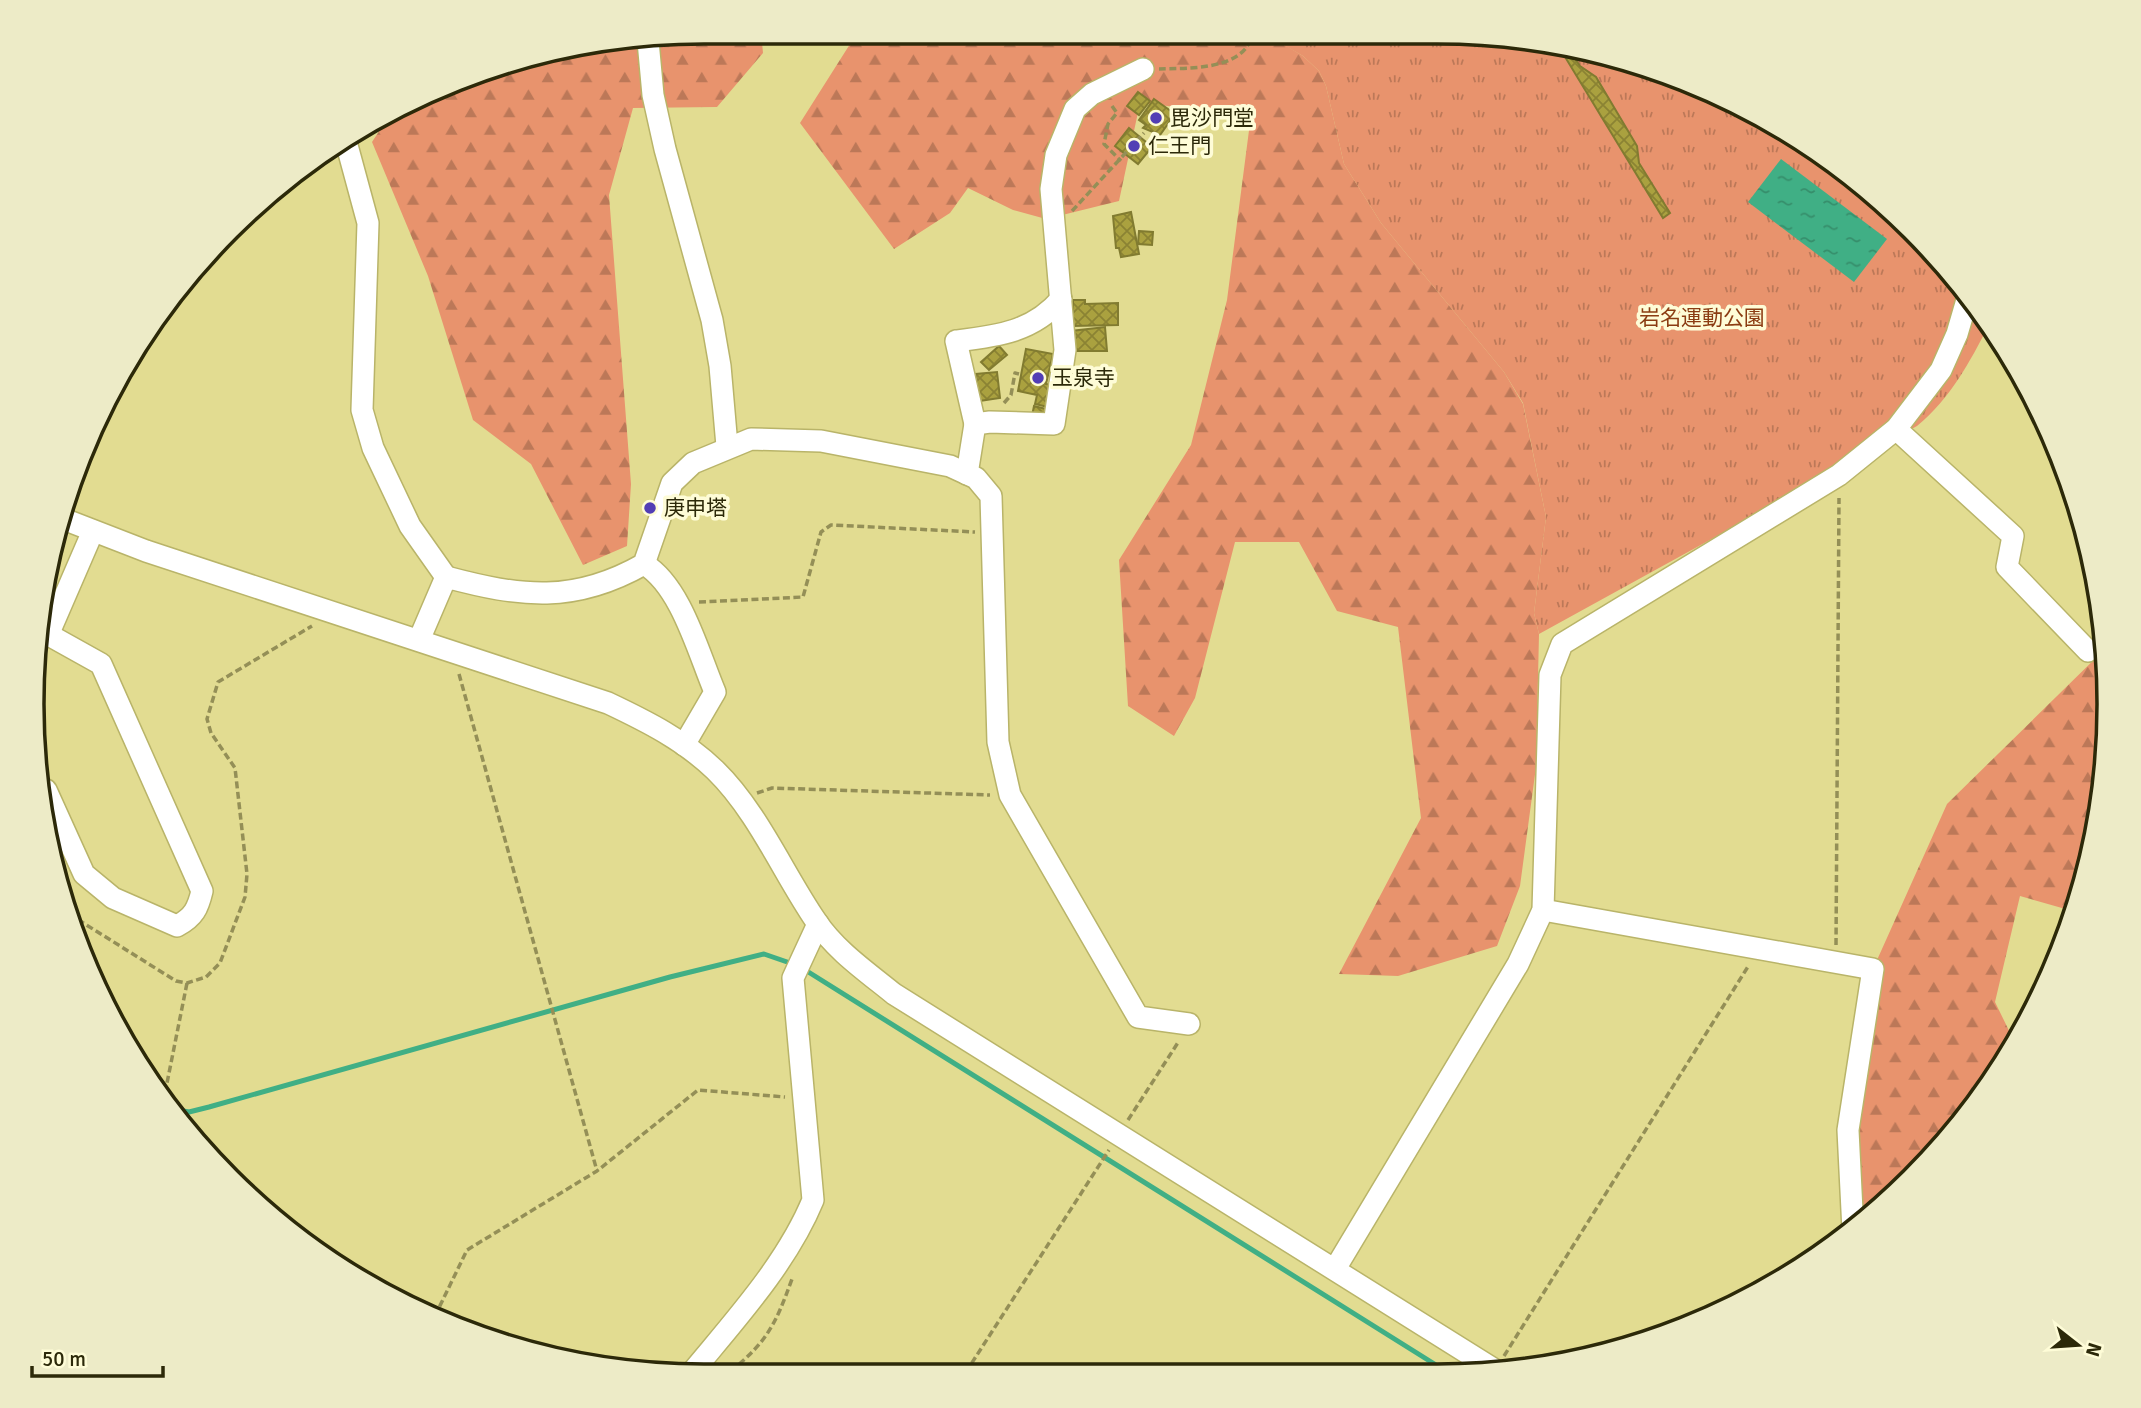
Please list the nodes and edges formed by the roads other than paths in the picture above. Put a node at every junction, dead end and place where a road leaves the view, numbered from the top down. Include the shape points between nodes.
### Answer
1 (648, 46) edge
2 (1143, 69) road end
3 (348, 148) edge
4 (1061, 299) junction
5 (1965, 307) edge
6 (982, 423) junction
7 (1896, 429) junction
8 (727, 446) junction
9 (967, 474) junction
10 (70, 521) edge
11 (93, 531) junction
12 (644, 564) junction
13 (446, 577) junction
14 (49, 623) edge
15 (48, 634) edge
16 (419, 640) junction
17 (2088, 651) dead end
18 (684, 745) junction
19 (51, 800) edge
20 (1543, 910) junction
21 (818, 924) junction
22 (1189, 1024) road end
23 (1852, 1217) edge
24 (1335, 1269) junction
25 (1482, 1363) edge
26 (699, 1364) edge

1 - 8 street via 665,149 712,320
2 - 4 street via 1099,90 1075,109 1056,155 1051,189
3 - 13 street via 368,223 362,410 373,448 410,526
4 - 6 street via 1065,350 1054,424
4 - 6 street via 1035,324 956,341
5 - 7 street via 1941,370
6 - 9 street
7 - 17 street via 2014,536 2007,568
7 - 20 street via 1839,475 1562,644 1550,675
8 - 9 street via 751,439 821,441 950,466
8 - 12 street via 693,464 672,484
9 - 22 street via 991,496 998,742 1010,795 1138,1017
10 - 11 street
11 - 14 street
11 - 16 street
12 - 13 street via 618,579 561,594 519,593
12 - 18 street via 659,573 677,602 715,692
13 - 16 street
15 - 19 street via 100,664 202,891 197,909 177,926 113,898 84,874
16 - 18 street via 608,703
18 - 21 street via 716,771 740,800
20 - 23 street via 1874,969 1848,1130
20 - 24 street via 1518,964
21 - 24 street via 854,962 894,994
21 - 26 street via 793,978 813,1200 802,1227
24 - 25 street

